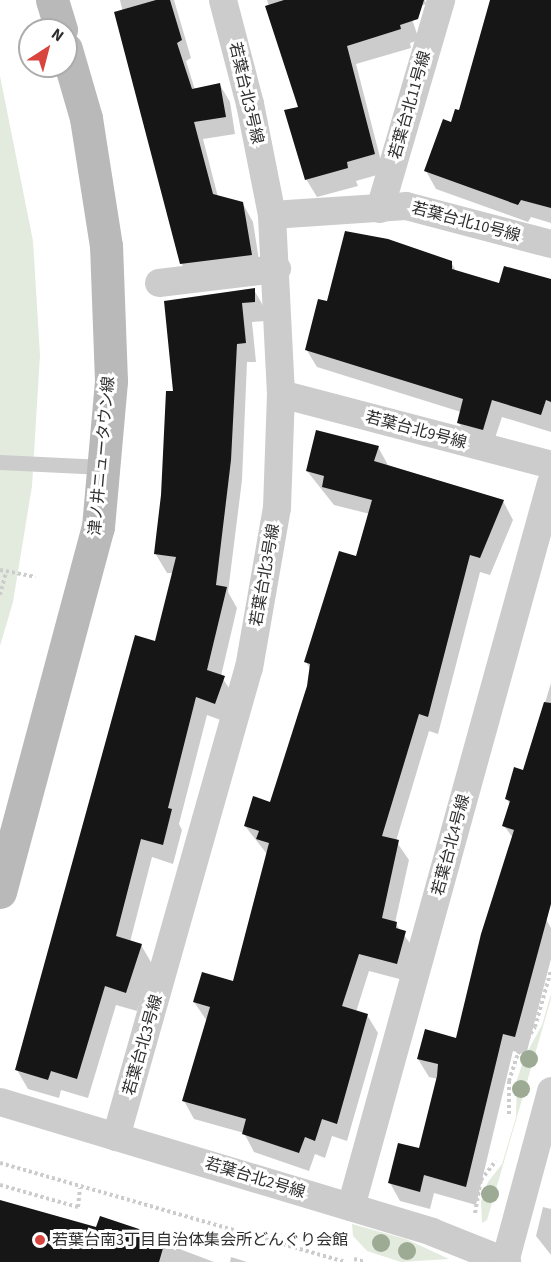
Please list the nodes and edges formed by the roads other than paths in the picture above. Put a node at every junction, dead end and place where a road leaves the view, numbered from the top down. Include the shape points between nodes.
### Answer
1 (52, 0) edge
2 (223, 0) edge
3 (441, 0) edge
4 (57, 18) edge
5 (75, 78) edge
6 (380, 209) junction
7 (272, 215) junction
8 (551, 244) edge
9 (277, 269) junction
10 (159, 283) dead end
11 (282, 394) junction
12 (0, 462) edge
13 (551, 465) edge
14 (103, 467) junction
15 (551, 483) edge
16 (0, 892) edge
17 (551, 1091) edge
18 (0, 1102) edge
19 (116, 1137) junction
20 (351, 1207) junction
21 (506, 1262) edge

1 - 4 street
2 - 7 street, 若葉台北3号線 via 250,104
3 - 6 street, 若葉台北11号線
5 - 14 street, 津ノ井ニュータウン線 via 86,118 106,246 111,381
6 - 7 street, 若葉台北10号線
6 - 8 street, 若葉台北10号線 via 406,206
7 - 9 street, 若葉台北3号線
9 - 10 street
9 - 11 street, 若葉台北3号線
11 - 13 street, 若葉台北9号線
11 - 19 street, 若葉台北3号線 via 277,508 249,668
12 - 14 lane
14 - 16 street, 津ノ井ニュータウン線 via 98,527
15 - 20 street, 若葉台北4号線
17 - 21 street
18 - 19 street, 若葉台北2号線
19 - 20 street, 若葉台北2号線
20 - 21 street, 若葉台北2号線 via 432,1232

